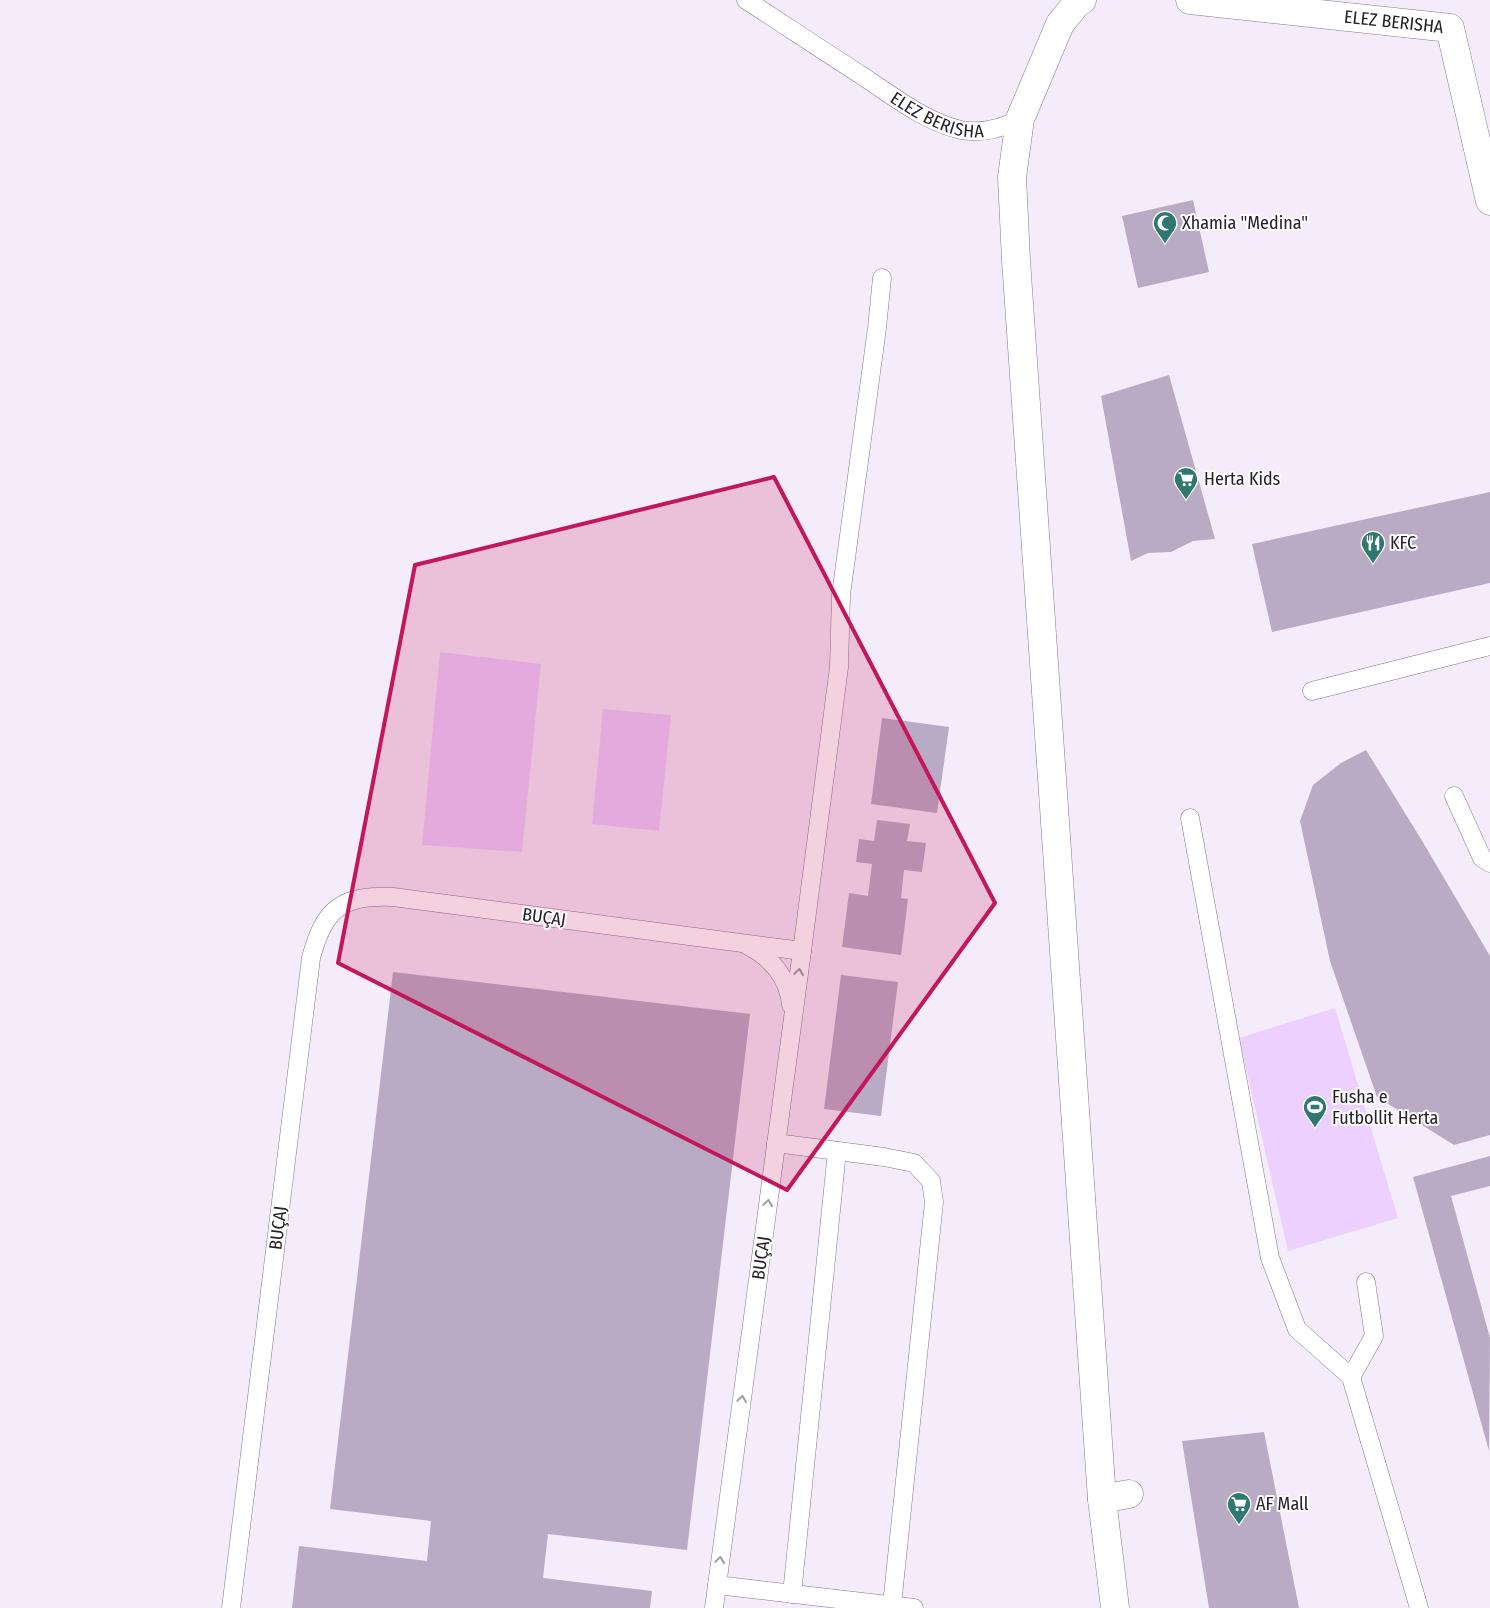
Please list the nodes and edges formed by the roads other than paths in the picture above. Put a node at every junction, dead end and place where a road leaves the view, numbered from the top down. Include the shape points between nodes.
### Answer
1 (746, 0) edge
2 (1082, 0) edge
3 (1190, 0) edge
4 (1020, 119) junction
5 (1490, 201) edge
6 (882, 278) dead end
7 (1490, 646) edge
8 (1312, 691) dead end
9 (1454, 796) dead end
10 (1190, 818) dead end
11 (1490, 863) edge
12 (742, 944) junction
13 (802, 951) junction
14 (792, 1023) junction
15 (776, 1144) junction
16 (837, 1151) junction
17 (1366, 1282) dead end
18 (1351, 1377) junction
19 (1129, 1494) dead end
20 (1102, 1499) junction
21 (717, 1585) junction
22 (792, 1594) junction
23 (892, 1605) junction
24 (231, 1608) edge
25 (714, 1608) edge
26 (914, 1608) edge
27 (1115, 1608) edge
28 (1419, 1608) edge

1 - 4 lane, ELEZ BERISHA via 912,109 944,124 962,130 991,130
2 - 4 street via 1060,24
3 - 5 street, ELEZ BERISHA via 1450,28
4 - 20 street via 1012,177 1016,260
6 - 13 lane via 841,595 839,668
7 - 8 lane
9 - 11 lane via 1482,858
10 - 18 lane via 1270,1258 1297,1329
12 - 13 lane, BUÇAJ
12 - 14 lane via 760,952 773,963 790,994
12 - 24 lane, BUÇAJ via 393,897 371,896 352,900 336,909 323,923 311,958
14 -> 13 lane, BUÇAJ
14 - 15 lane, BUÇAJ
15 - 16 lane
21 -> 15 lane, BUÇAJ
16 - 22 lane
16 - 23 lane via 914,1163 931,1181 934,1202
17 - 18 lane via 1374,1336
18 - 28 lane
19 - 20 street
20 - 27 street
21 - 22 lane
21 - 25 lane, BUÇAJ
22 - 23 lane
23 - 26 lane

